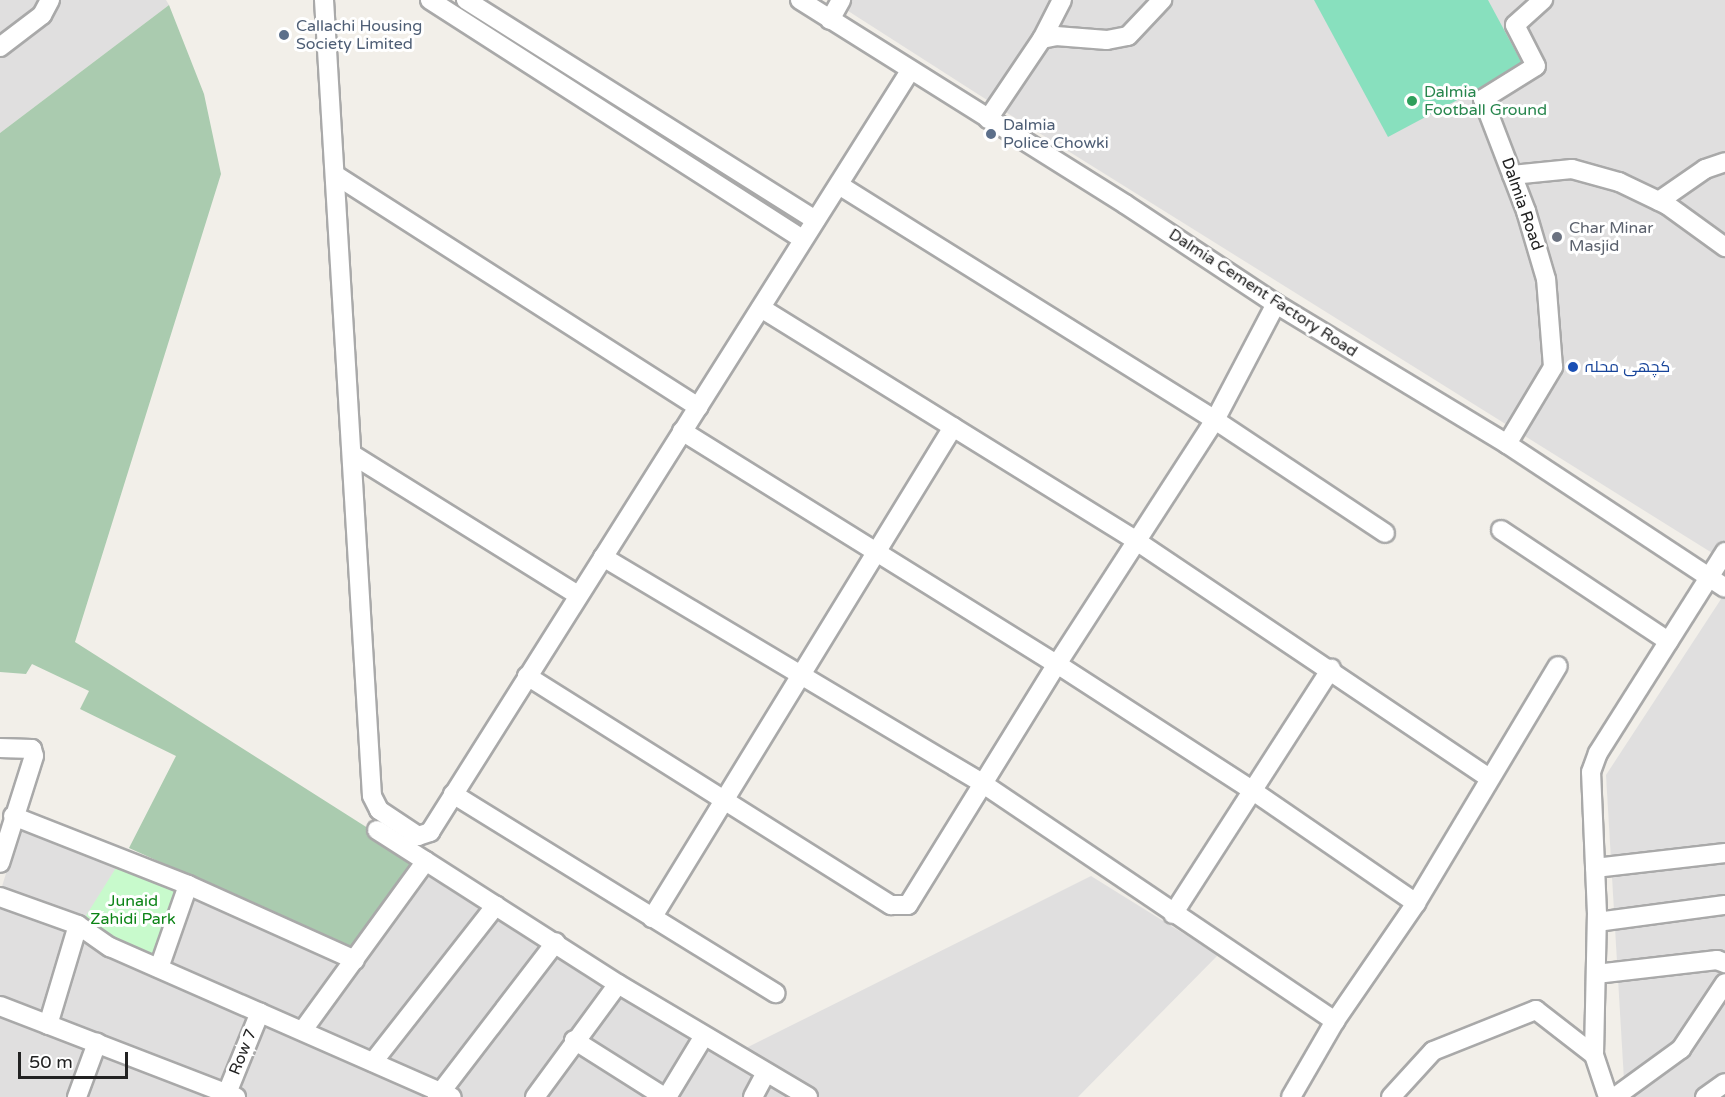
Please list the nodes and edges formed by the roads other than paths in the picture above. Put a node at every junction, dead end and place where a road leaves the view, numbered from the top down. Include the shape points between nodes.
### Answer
1 (50, 0) edge
2 (324, 0) edge
3 (430, 0) edge
4 (466, 0) edge
5 (800, 0) edge
6 (842, 0) edge
7 (1062, 0) edge
8 (1162, 0) edge
9 (1543, 0) edge
10 (830, 20) junction
11 (1042, 39) junction
12 (2, 42) edge
13 (910, 71) junction
14 (988, 119) junction
15 (1725, 162) edge
16 (1512, 175) junction
17 (337, 176) junction
18 (750, 180) junction
19 (839, 185) junction
20 (737, 198) junction
21 (1659, 201) junction
22 (815, 220) junction
23 (802, 239) junction
24 (1725, 248) edge
25 (1276, 304) junction
26 (761, 308) junction
27 (698, 407) junction
28 (1215, 420) junction
29 (953, 427) junction
30 (682, 431) junction
31 (1508, 444) junction
32 (353, 455) junction
33 (1501, 530) dead end
34 (1385, 533) dead end
35 (1138, 542) junction
36 (877, 552) junction
37 (1725, 552) edge
38 (603, 557) junction
39 (1708, 576) junction
40 (1725, 588) edge
41 (578, 595) junction
42 (1668, 641) junction
43 (1057, 664) junction
44 (1558, 666) dead end
45 (1331, 669) junction
46 (801, 675) junction
47 (526, 676) junction
48 (0, 748) edge
49 (1489, 778) junction
50 (982, 783) junction
51 (1253, 791) junction
52 (453, 794) junction
53 (725, 800) junction
54 (13, 816) junction
55 (377, 830) dead end
56 (1725, 854) edge
57 (426, 861) junction
58 (0, 863) edge
59 (1594, 868) junction
60 (188, 885) junction
61 (0, 897) edge
62 (1416, 903) junction
63 (1725, 904) edge
64 (496, 905) junction
65 (1173, 915) junction
66 (652, 918) junction
67 (1597, 922) junction
68 (78, 925) junction
69 (556, 942) junction
70 (355, 960) junction
71 (1725, 963) edge
72 (159, 968) junction
73 (1596, 974) junction
74 (1725, 983) edge
75 (618, 984) junction
76 (775, 993) dead end
77 (0, 1006) edge
78 (260, 1012) junction
79 (1335, 1021) junction
80 (48, 1025) junction
81 (303, 1030) junction
82 (704, 1036) junction
83 (574, 1040) junction
84 (97, 1043) junction
85 (1594, 1055) junction
86 (373, 1062) junction
87 (765, 1074) junction
88 (1725, 1083) edge
89 (232, 1095) edge
90 (442, 1095) edge
91 (77, 1097) edge
92 (535, 1097) edge
93 (665, 1097) edge
94 (753, 1097) edge
95 (808, 1097) edge
96 (1291, 1097) edge
97 (1391, 1097) edge
98 (1608, 1097) edge
99 (1615, 1097) edge
100 (1705, 1097) edge

1 - 12 street via 42,15
2 - 17 street
3 - 20 street
4 - 18 street
5 - 10 street, Dalmia Cement Factory Road
6 - 10 street
7 - 11 street
8 - 11 street via 1128,36 1107,40 1056,36
9 - 16 street, Dalmia Road via 1515,25 1536,66 1483,99
10 - 13 street, Dalmia Cement Factory Road
11 - 14 street
13 - 14 street, Dalmia Cement Factory Road
13 - 19 street
14 - 25 street, Dalmia Cement Factory Road
15 - 21 street via 1705,169
16 - 21 street via 1572,169 1619,182
16 - 31 street, Dalmia Road via 1546,279 1553,367
17 - 27 street
17 - 32 street
18 - 20 street
18 - 22 street
19 - 22 street
19 - 28 street
20 - 23 street
21 - 24 street
22 - 23 street
23 - 26 street
25 - 28 street
25 - 31 street, Dalmia Cement Factory Road
26 - 27 street
26 - 29 street
27 - 30 street
28 - 34 street
28 - 35 street
29 - 35 street
29 - 36 street
30 - 36 street
30 - 38 street
31 - 39 street, Dalmia Cement Factory Road
32 - 41 street
32 - 52 street via 373,804 424,837
33 - 42 street
35 - 43 street
35 - 45 street
36 - 43 street
36 - 46 street
37 - 39 street
38 - 41 street
38 - 46 street
39 - 40 street, Dalmia Cement Factory Road
39 - 42 street
41 - 47 street
42 - 59 street via 1598,753 1591,772
43 - 50 street
43 - 51 street
44 - 49 street
45 - 49 street
45 - 51 street
46 - 50 street
46 - 53 street
47 - 52 street
47 - 53 street
48 - 54 street via 32,749 34,756
49 - 62 street
50 - 53 street via 908,905 899,908
50 - 65 street
51 - 62 street
51 - 65 street
52 - 66 street
53 - 66 street
54 - 58 street
54 - 60 street
55 - 57 street
56 - 59 street
57 - 64 street
57 - 70 street
59 - 67 street
60 - 70 street
60 - 72 street
61 - 68 street
62 - 79 street
63 - 67 street
64 - 69 street
64 - 86 street
65 - 79 street
66 - 76 street
67 - 73 street
68 - 72 street via 110,947
68 - 80 street
69 - 75 street
69 - 90 street
70 - 81 street
71 - 73 street via 1717,960
72 - 78 street
73 - 85 street
74 - 99 street via 1681,1049
75 - 82 street
75 - 83 street
77 - 80 street
78 - 81 street
78 - 89 street, Row 7
79 - 96 street
80 - 84 street
81 - 86 street
82 - 87 street
82 - 93 street
83 - 92 street
83 - 93 street
84 - 89 street
84 - 91 street
85 - 97 street via 1536,1010 1433,1051
85 - 98 street
86 - 90 street
87 - 94 street
87 - 95 street
88 - 100 street

